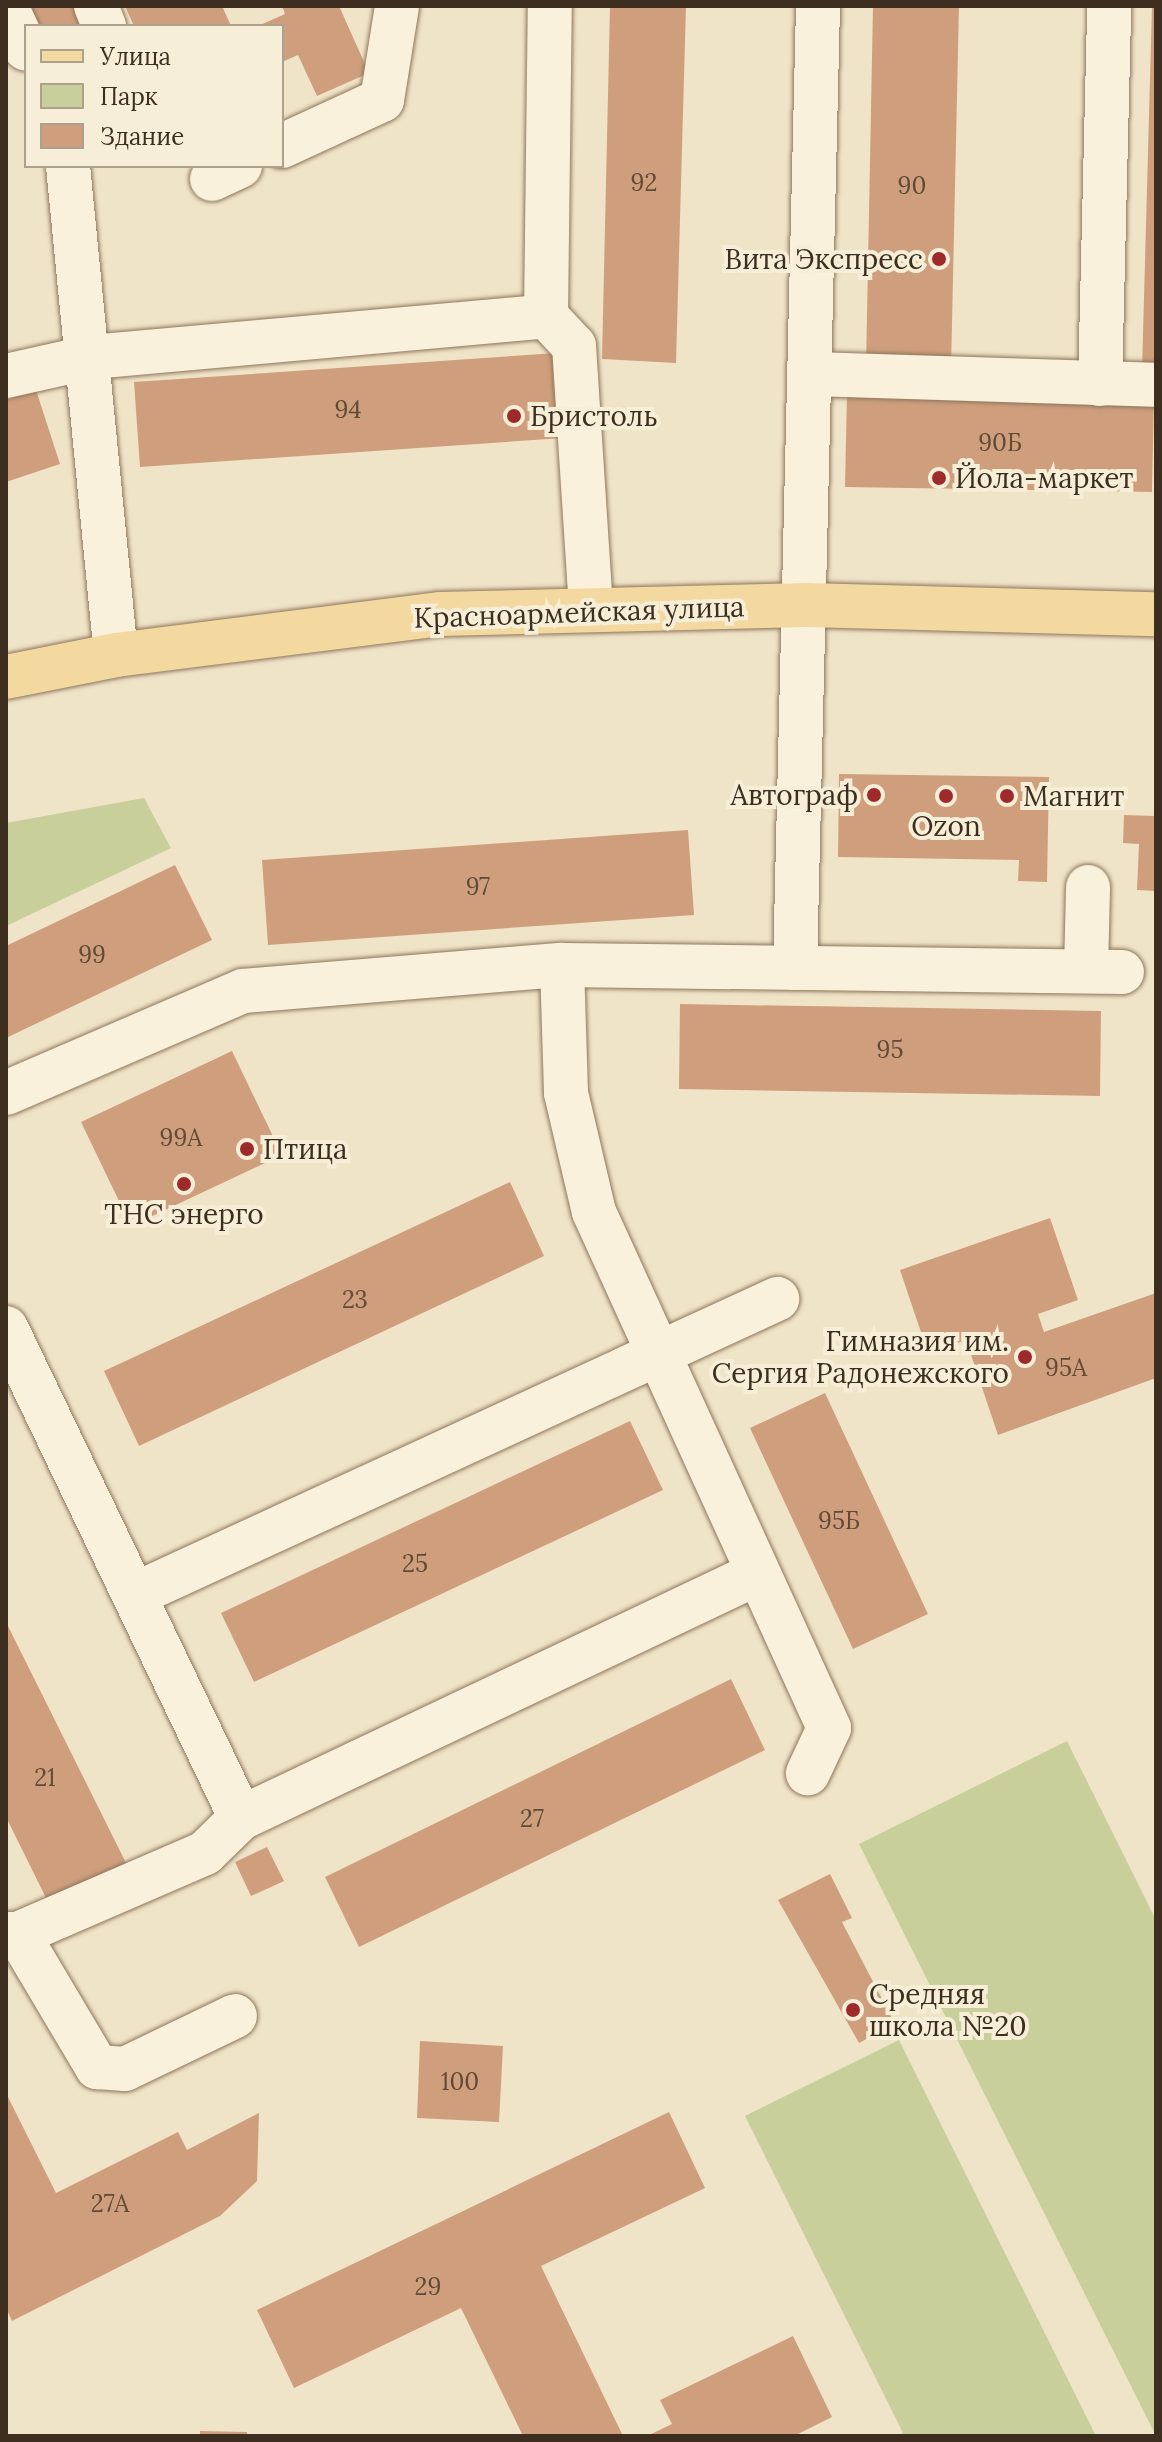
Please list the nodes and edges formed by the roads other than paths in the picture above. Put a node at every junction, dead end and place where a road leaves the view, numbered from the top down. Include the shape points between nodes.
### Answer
1 (6, 6) edge
2 (397, 6) edge
3 (550, 6) edge
4 (818, 6) edge
5 (1109, 6) edge
6 (24, 45) edge
7 (284, 145) edge
8 (68, 168) edge
9 (546, 316) junction
10 (91, 357) junction
11 (811, 374) junction
12 (6, 376) edge
13 (1100, 384) junction
14 (1156, 385) edge
15 (806, 605) junction
16 (591, 608) junction
17 (1156, 614) edge
18 (116, 655) junction
19 (6, 677) edge
20 (1088, 887) dead end
21 (562, 965) junction
22 (795, 968) junction
23 (6, 1093) edge
24 (777, 1299) dead end
25 (6, 1328) edge
26 (657, 1354) junction
27 (756, 1574) junction
28 (136, 1594) junction
29 (808, 1773) dead end
30 (241, 1818) junction
31 (12, 1934) edge
32 (235, 2016) dead end

1 - 6 lane
2 - 7 lane via 382,100
3 - 9 lane
4 - 11 lane
5 - 13 lane
8 - 10 lane
9 - 10 lane
9 - 16 lane via 574,346
10 - 12 lane
10 - 18 lane
11 - 13 lane
11 - 15 lane
13 - 14 lane
15 - 16 main road, Красноармейская улица
15 - 17 main road, Красноармейская улица
15 - 22 lane
16 - 18 main road, Красноармейская улица via 441,614
18 - 19 main road, Красноармейская улица
20 - 22 lane via 1104,972
21 - 22 lane
21 - 23 lane via 243,991
21 - 26 lane via 566,1093 594,1212
24 - 26 lane
25 - 28 lane
26 - 27 lane
26 - 28 lane
27 - 29 lane via 829,1728
27 - 30 lane
28 - 30 lane
30 - 31 lane via 205,1853
31 - 32 lane via 97,2067 125,2069

